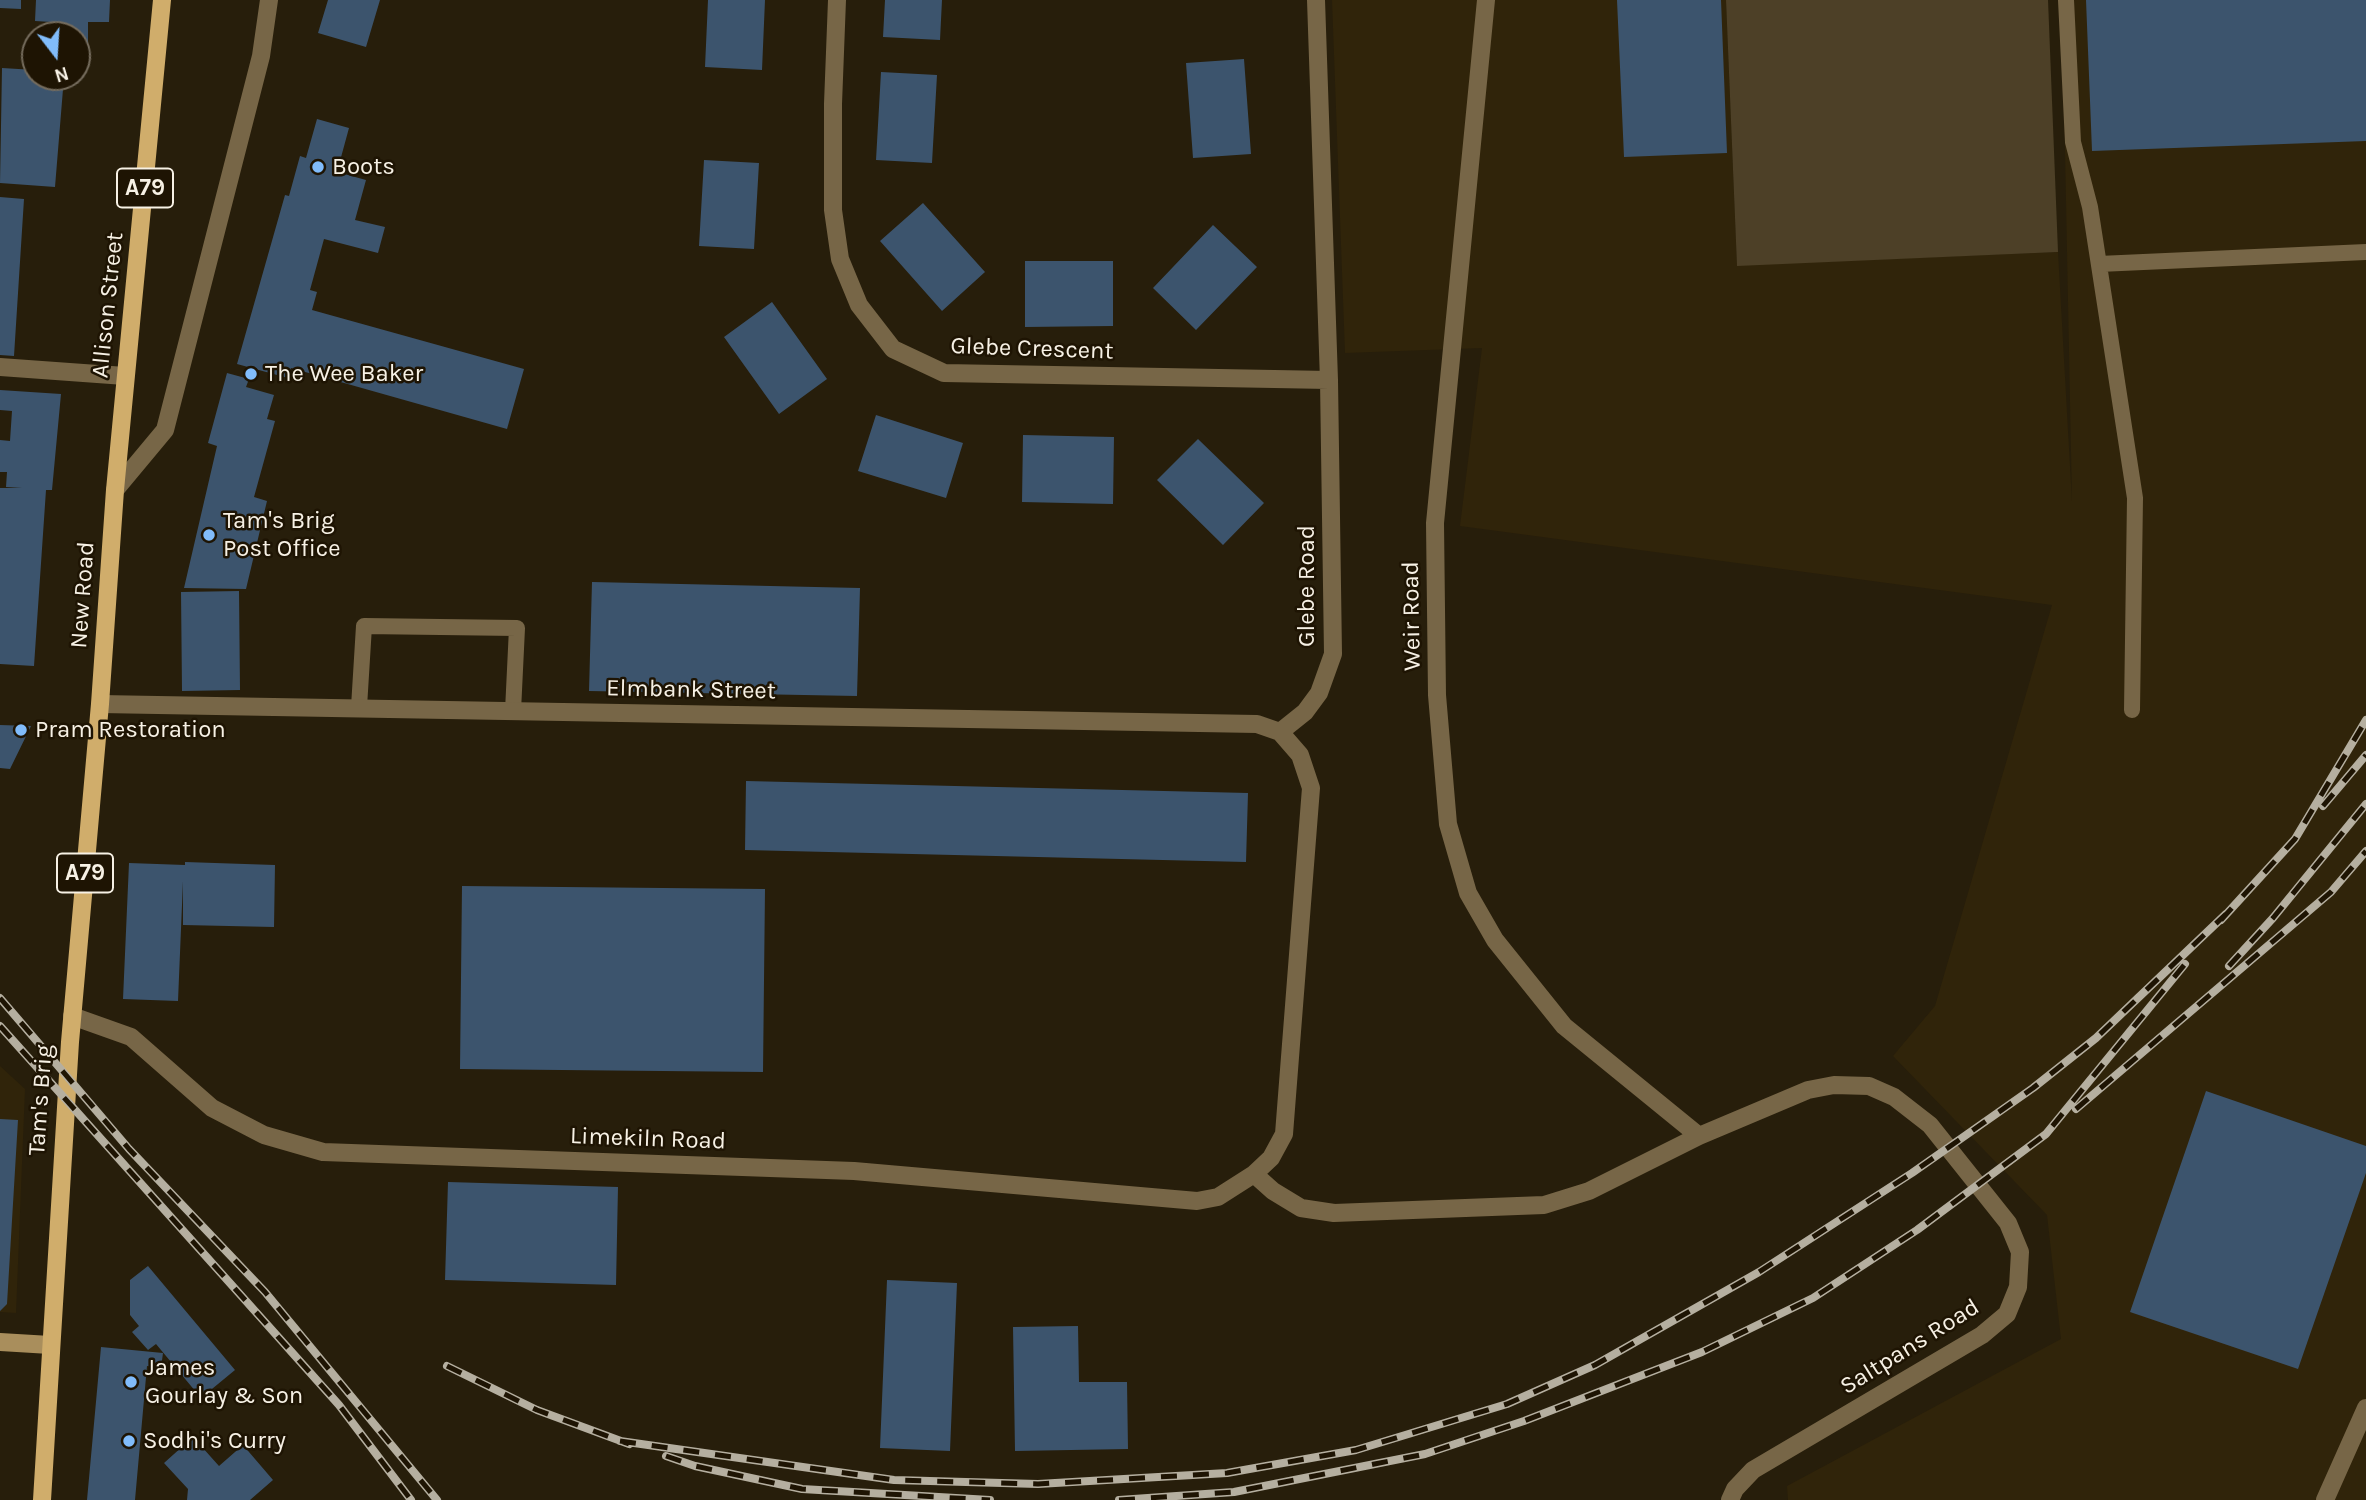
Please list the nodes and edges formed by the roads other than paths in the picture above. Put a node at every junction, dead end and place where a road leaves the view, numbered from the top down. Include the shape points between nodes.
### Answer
1 (162, 0) edge
2 (269, 0) edge
3 (837, 0) edge
4 (1315, 0) edge
5 (1486, 0) edge
6 (2066, 0) edge
7 (2366, 252) edge
8 (2099, 264) junction
9 (0, 367) edge
10 (125, 376) junction
11 (1329, 380) junction
12 (115, 490) junction
13 (100, 704) junction
14 (359, 707) junction
15 (2133, 710) dead end
16 (513, 711) junction
17 (1279, 732) junction
18 (72, 1016) junction
19 (1699, 1136) junction
20 (1254, 1174) junction
21 (0, 1342) edge
22 (50, 1345) junction
23 (2366, 1408) edge
24 (42, 1500) edge
25 (1730, 1500) edge
26 (2325, 1500) edge

1 - 10 main road, Allison Street / A79
2 - 12 street via 261,56 165,430
3 - 11 street, Glebe Crescent via 832,197 840,259 859,305 893,349 944,373
4 - 11 street, Glebe Road
5 - 19 street, Weir Road via 1435,523 1437,695 1448,824 1468,893 1495,940 1564,1026
6 - 8 lane via 2073,142
7 - 8 lane
8 - 15 lane via 2135,498
9 - 10 street
10 - 12 main road, Allison Street / A79
11 - 17 street, Glebe Road via 1333,654 1320,693 1306,712
12 - 13 main road, New Road / A79
13 - 14 street, Elmbank Street
13 - 18 main road, Tam's Brig / A79
14 - 16 street, Elmbank Street
14 - 16 lane via 364,626 517,628
16 - 17 street, Elmbank Street via 1257,724
17 - 20 street via 1300,755 1311,788 1284,1134 1271,1158
18 - 20 street, Limekiln Road via 131,1037 212,1108 264,1136 324,1152 854,1171 1197,1201 1218,1197
18 - 22 main road, Tam's Brig / A79
19 - 20 street, Saltpans Road via 1569,1200 1544,1205 1334,1213 1301,1208
19 - 25 street, Saltpans Road via 1808,1090 1869,1086 1894,1097 1930,1125 2008,1223 2020,1252 2018,1287 2007,1314 1982,1335 1753,1469
21 - 22 street
22 - 24 main road, Tam's Brig / A79
23 - 26 street

